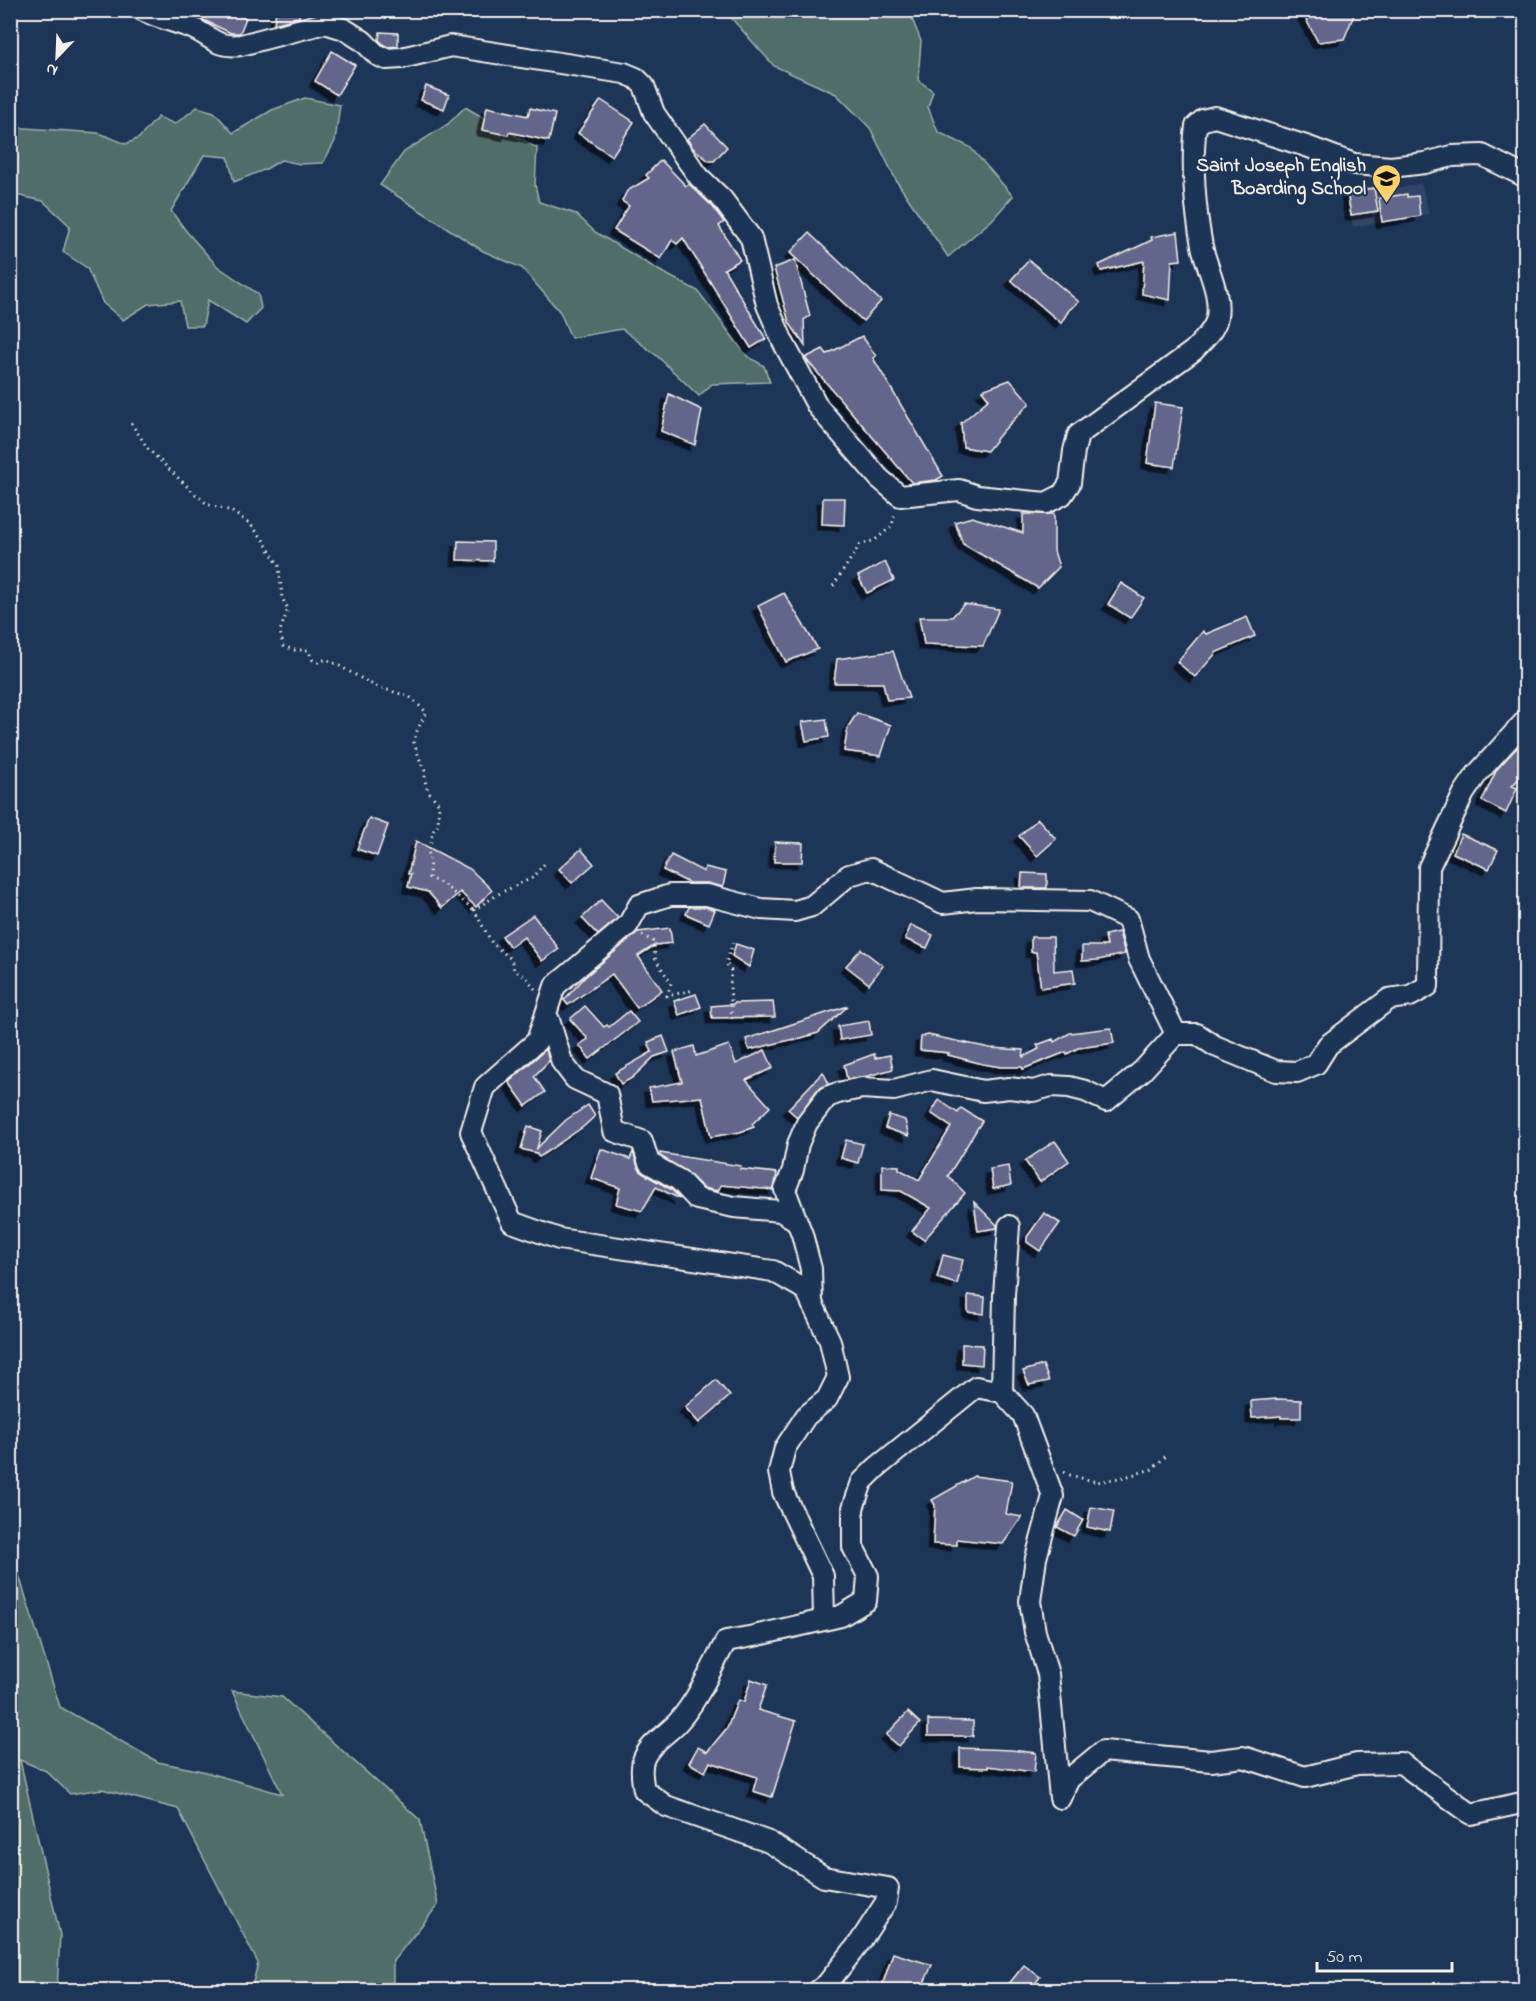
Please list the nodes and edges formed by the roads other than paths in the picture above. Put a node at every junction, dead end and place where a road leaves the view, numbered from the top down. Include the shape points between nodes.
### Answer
1 (142, 10) edge
2 (1526, 177) edge
3 (1526, 720) edge
4 (548, 1014) junction
5 (1176, 1034) junction
6 (796, 1220) junction
7 (1009, 1226) dead end
8 (812, 1304) junction
9 (1002, 1392) junction
10 (824, 1619) junction
11 (1526, 1802) edge
12 (819, 1990) edge

1 - 2 street via 231,46 325,23 344,29 386,59 451,46 636,78 644,86 654,113 699,177 722,199 751,238 766,305 818,407 879,478 900,496 959,490 977,496 1046,503 1062,495 1070,483 1078,435 1205,339 1217,320 1219,302 1202,246 1196,204 1194,142 1196,126 1203,120 1215,117 1354,164 1391,167 1482,155
3 - 5 street via 1464,793 1429,867 1428,986 1410,996 1389,999 1328,1046 1316,1064 1297,1072 1276,1071 1215,1046 1197,1034
4 - 5 street via 555,986 628,926 639,905 670,895 707,895 761,909 795,911 812,906 849,875 871,869 943,903 977,899 1090,901 1128,919 1139,959
4 - 6 street via 562,1062 575,1079 607,1094 614,1131 642,1141 649,1163 679,1180 697,1199 734,1208 780,1211
4 - 8 street via 537,1041 485,1087 471,1132 512,1222 559,1239 773,1271 806,1290
5 - 6 street via 1142,1071 1106,1101 1069,1087 983,1091 932,1080 894,1090 862,1088 827,1096 807,1123 785,1190
6 - 8 street via 812,1269
7 - 9 street
8 - 10 street via 830,1341 838,1377 827,1399 807,1416 785,1448 780,1472 783,1492 823,1576
9 - 10 street via 976,1387 862,1482 853,1508 853,1547 868,1576 866,1601 842,1616
9 - 11 street via 1023,1415 1053,1496 1036,1558 1030,1601 1048,1674 1060,1798 1069,1779 1103,1751 1211,1761 1243,1757 1305,1777 1357,1764 1401,1763 1471,1814
10 - 12 street via 726,1641 691,1705 643,1759 642,1778 644,1790 666,1806 769,1842 824,1876 888,1888 886,1902 860,1942

